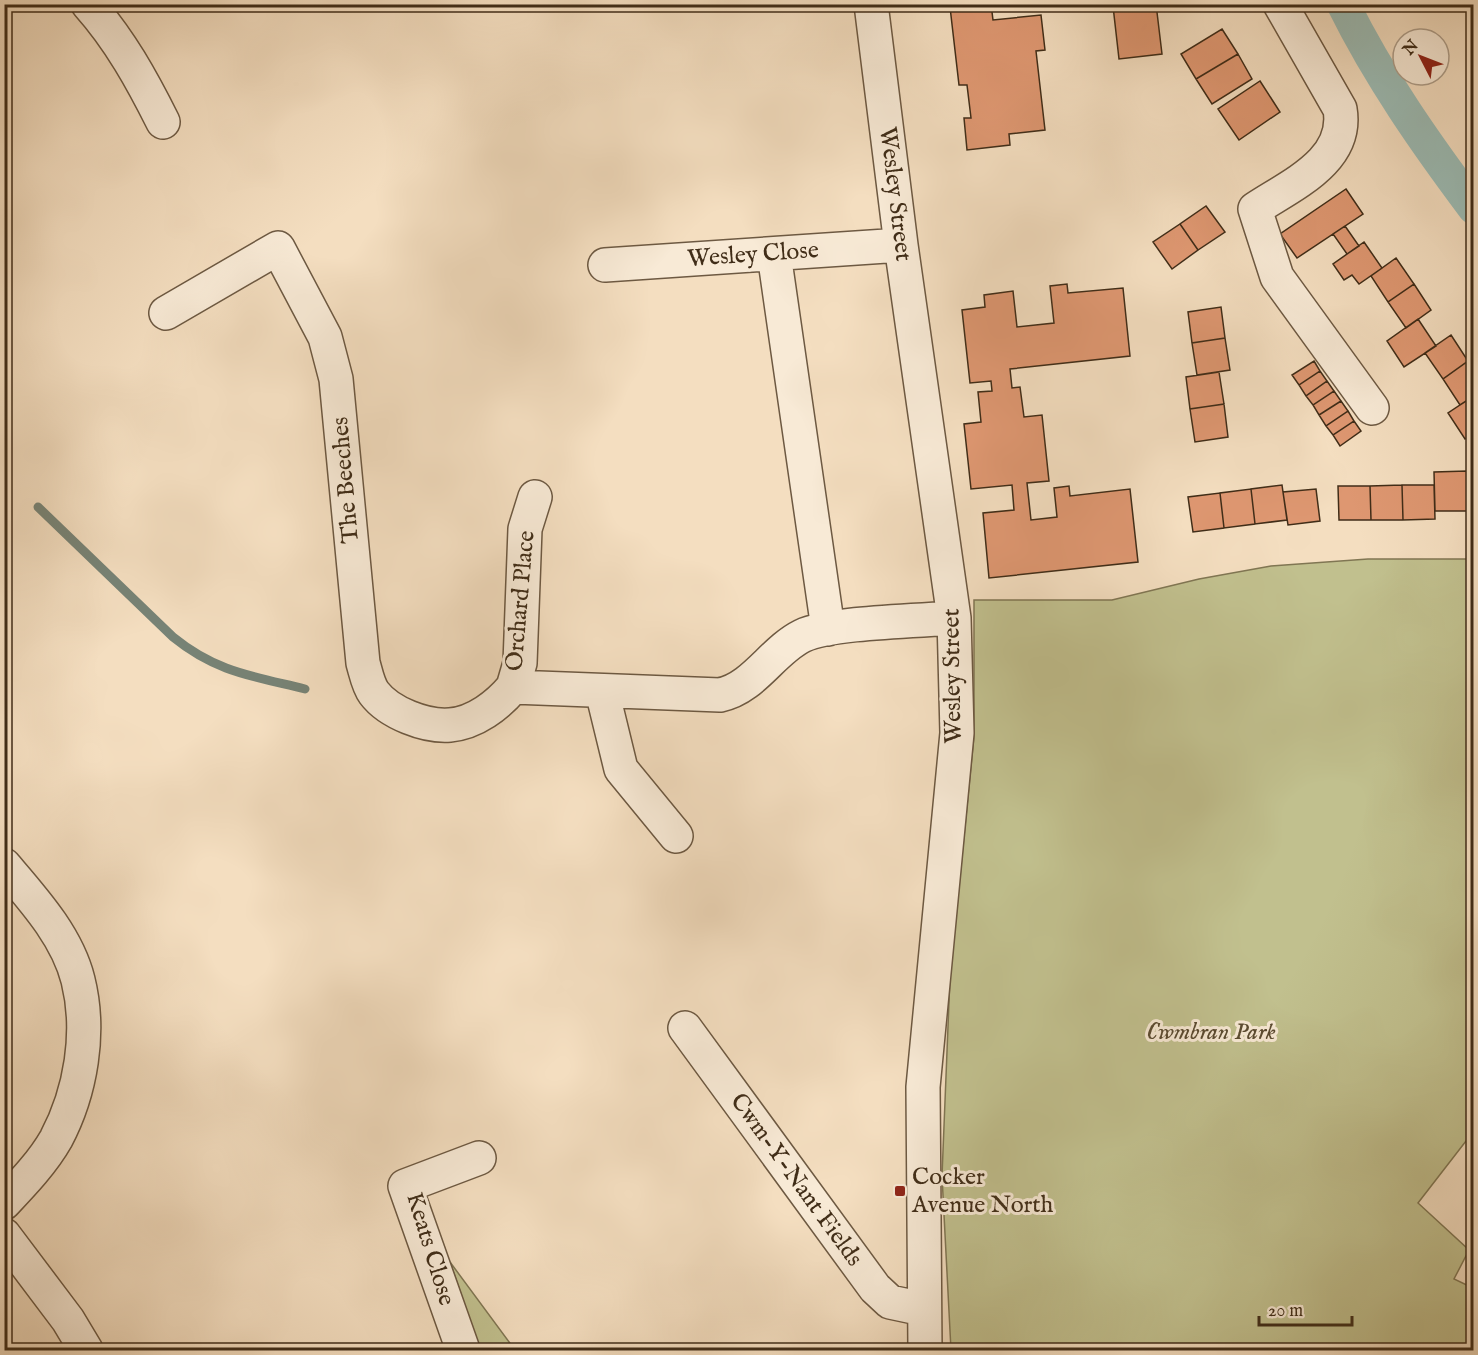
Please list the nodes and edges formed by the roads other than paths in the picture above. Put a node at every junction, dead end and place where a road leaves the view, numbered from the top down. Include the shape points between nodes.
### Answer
1 (88, 4) edge
2 (871, 4) edge
3 (1280, 4) edge
4 (163, 122) dead end
5 (901, 245) junction
6 (774, 254) junction
7 (604, 265) dead end
8 (166, 313) dead end
9 (1372, 408) dead end
10 (535, 497) dead end
11 (954, 618) junction
12 (828, 629) junction
13 (513, 687) junction
14 (602, 691) junction
15 (676, 836) dead end
16 (4, 866) edge
17 (685, 1028) dead end
18 (479, 1158) dead end
19 (4, 1203) edge
20 (4, 1235) edge
21 (923, 1309) junction
22 (86, 1350) edge
23 (463, 1350) edge
24 (925, 1350) edge

1 - 4 street via 114,35
2 - 5 street, Wesley Street
3 - 9 street via 1340,110 1342,123 1340,139 1321,164 1255,209 1277,277
5 - 6 street, Wesley Close
5 - 11 street, Wesley Street
6 - 7 street, Wesley Close
6 - 12 street
8 - 13 street, The Beeches via 278,248 325,337 336,380 363,663 374,693 408,716 450,725 495,706
10 - 13 street, Orchard Place via 525,529 520,663
11 - 12 street, Orchard Place
11 - 21 street, Wesley Street via 957,733 922,1087
12 - 14 street, Orchard Place via 794,640 729,694
13 - 14 street, Orchard Place
14 - 15 street via 621,769
16 - 19 street via 46,915 78,979 83,1059 55,1140
17 - 21 street, Cwm-Y-Nant Fields via 875,1288 890,1302
18 - 23 street, Keats Close via 405,1186
20 - 22 street
21 - 24 street, Wesley Street

